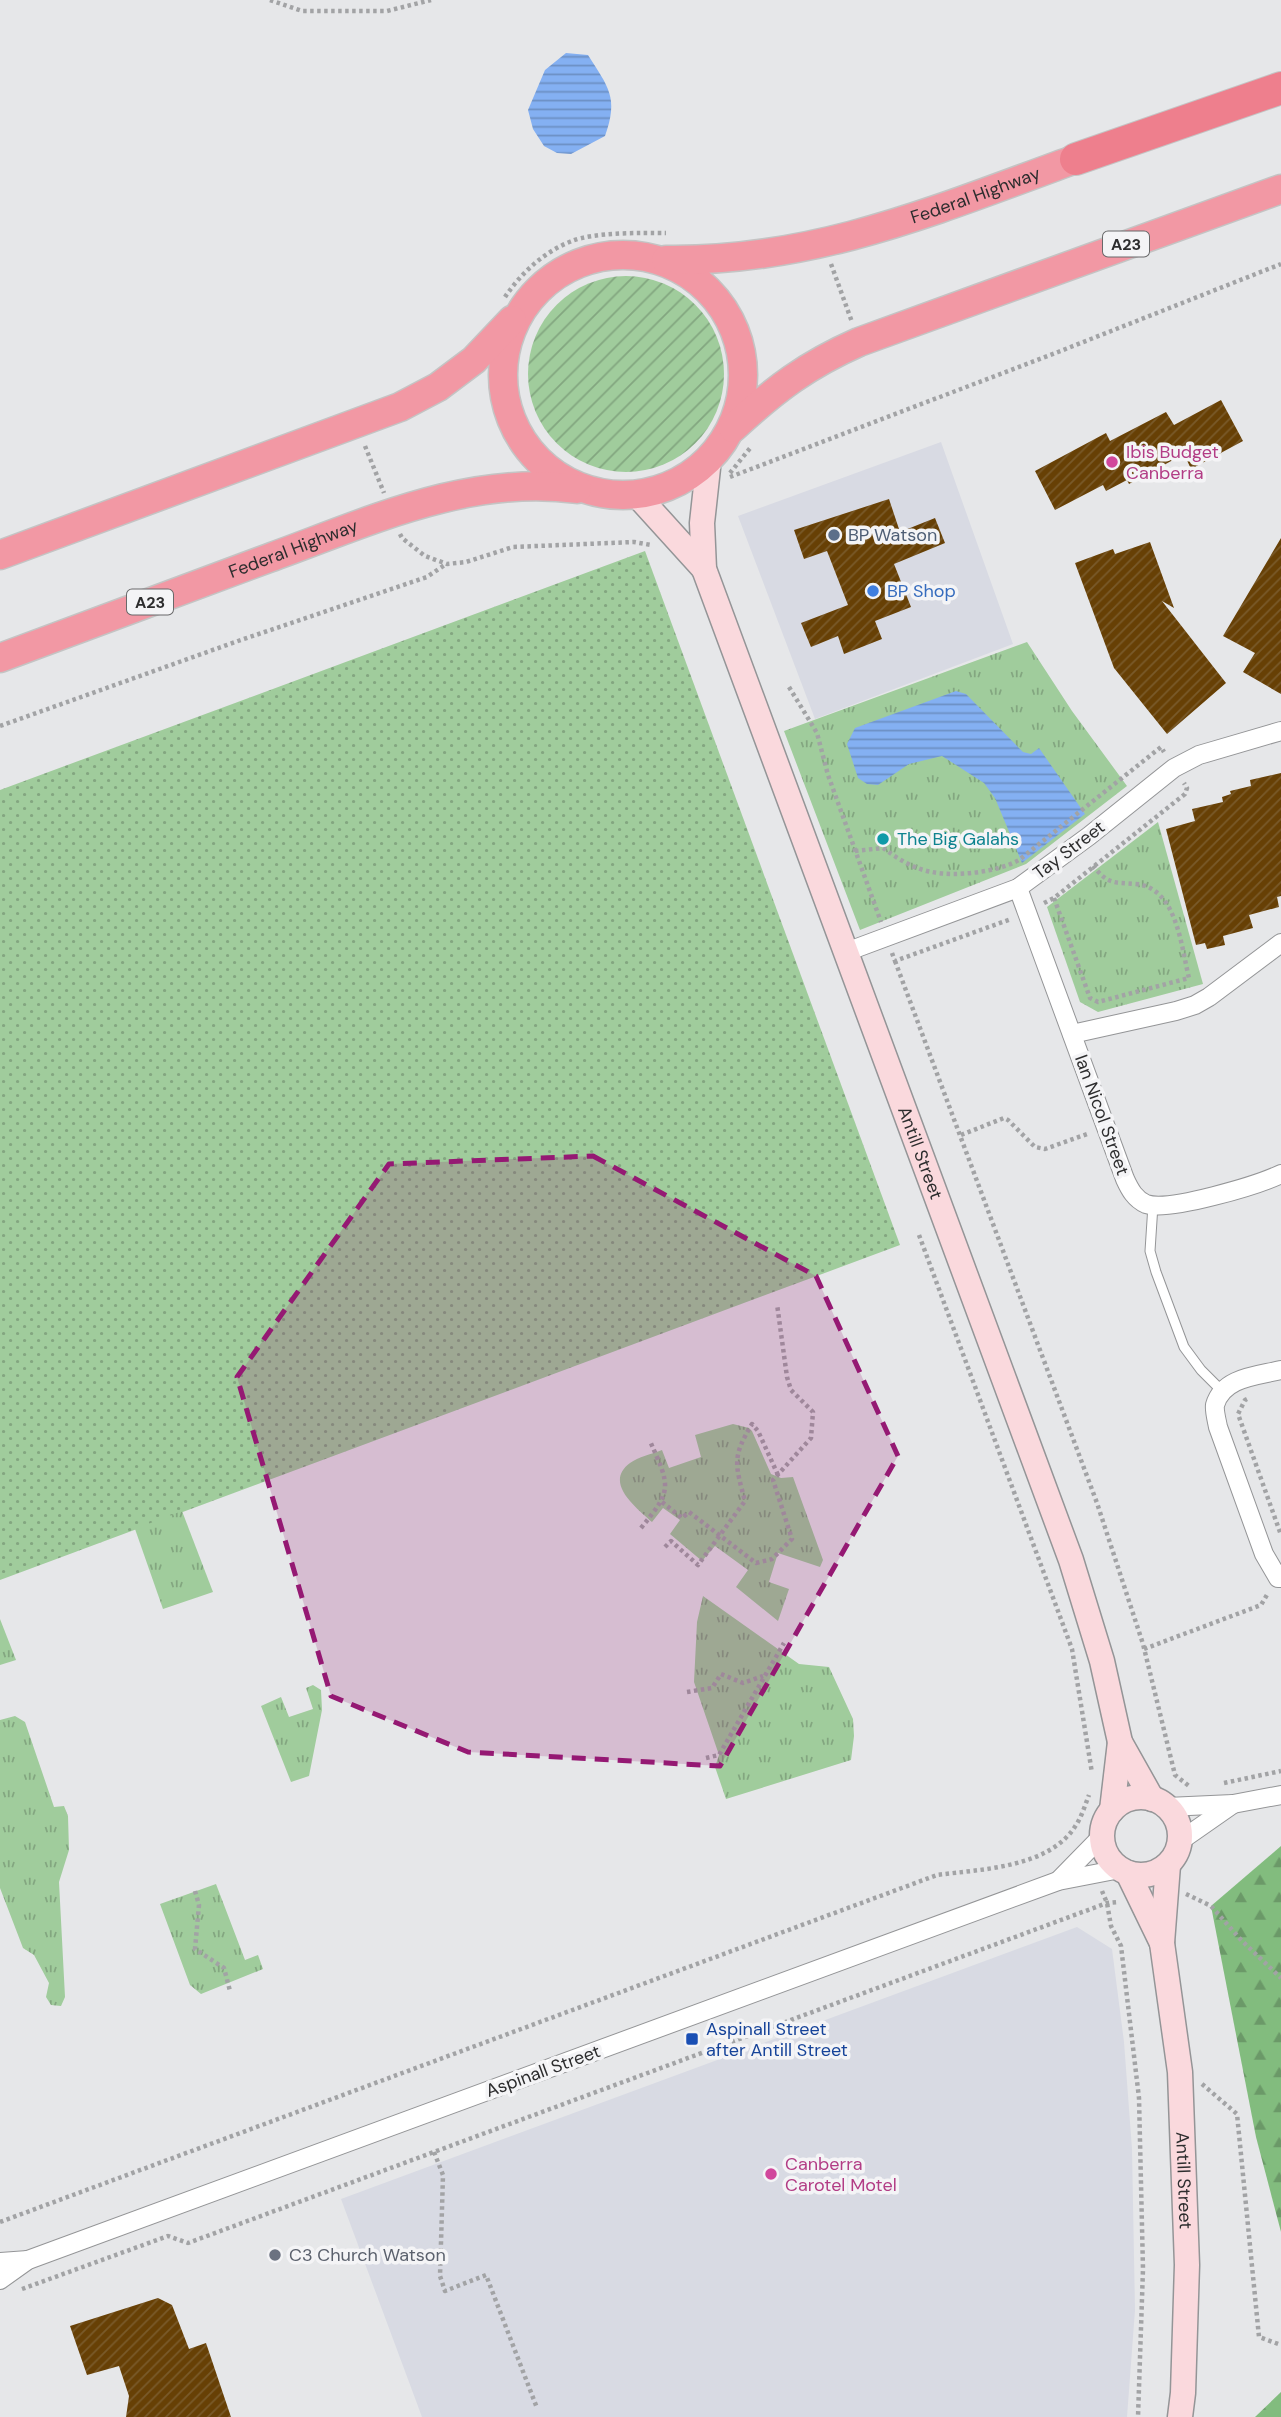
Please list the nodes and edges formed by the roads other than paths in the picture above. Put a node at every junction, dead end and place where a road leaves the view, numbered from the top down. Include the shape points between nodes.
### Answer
1 (1281, 88) edge
2 (1076, 159) joint
3 (1281, 190) edge
4 (660, 260) junction
5 (512, 305) junction
6 (729, 433) junction
7 (718, 469) junction
8 (597, 492) junction
9 (636, 494) junction
10 (0, 555) edge
11 (704, 569) junction
12 (0, 658) edge
13 (1281, 732) edge
14 (1018, 888) junction
15 (1281, 943) edge
16 (846, 951) junction
17 (1072, 1034) junction
18 (1281, 1174) edge
19 (1153, 1205) junction
20 (1281, 1370) edge
21 (1222, 1391) junction
22 (1280, 1578) edge
23 (1120, 1742) junction
24 (1281, 1795) edge
25 (1159, 1803) junction
26 (1233, 1804) junction
27 (1112, 1810) junction
28 (1102, 1836) junction
29 (1180, 1841) junction
30 (1168, 1865) junction
31 (1124, 1871) junction
32 (1058, 1881) junction
33 (1162, 1943) junction
34 (28, 2260) junction
35 (0, 2262) edge
36 (0, 2280) edge
37 (1180, 2417) edge

1 - 2 highway, Federal Highway / A23
2 - 4 highway, Federal Highway / A23 via 913,218 824,244 738,258
3 - 6 highway, A23 via 859,342 796,375
4 - 5 highway, A23 via 619,255 581,262
4 - 6 highway, A23 via 699,281 728,314 735,330 744,371 743,393
5 - 8 highway, A23 via 503,362 511,419 542,463 576,485
5 - 10 highway, A23 via 474,360 400,407
6 - 7 highway, A23
7 - 9 highway, A23
7 - 11 main road, Antill Street via 702,523
8 - 9 highway, A23
8 - 12 highway, Federal Highway / A23 via 514,485 431,501 397,526
9 - 11 main road, Antill Street
11 - 16 main road, Antill Street
13 - 14 street, Tay Street via 1199,755 1174,768
14 - 16 street, Tay Street
14 - 17 street, Ian Nicol Street
15 - 17 street via 1195,1005
16 - 23 main road, Antill Street via 1071,1560 1102,1661
17 - 19 street, Ian Nicol Street via 1130,1190
18 - 19 street via 1180,1203
19 - 21 lane via 1150,1251 1161,1285 1184,1347
20 - 21 street via 1233,1381
21 - 22 street via 1214,1407 1218,1427 1264,1554
23 - 25 main road, Antill Street
23 - 27 main road, Antill Street
24 - 26 street
25 - 26 street
25 - 27 main road via 1130,1799
25 - 29 main road via 1175,1817
26 - 29 street
27 - 28 main road
28 - 31 main road via 1110,1860
28 - 32 street, Aspinall Street
29 - 30 main road
30 - 31 main road via 1149,1875
30 - 33 main road, Antill Street
31 - 32 street, Aspinall Street
31 - 33 main road, Antill Street
32 - 34 street, Aspinall Street
33 - 37 main road, Antill Street via 1180,2072 1187,2265
34 - 35 street, Aspinall Street
34 - 36 street, Aspinall Street

